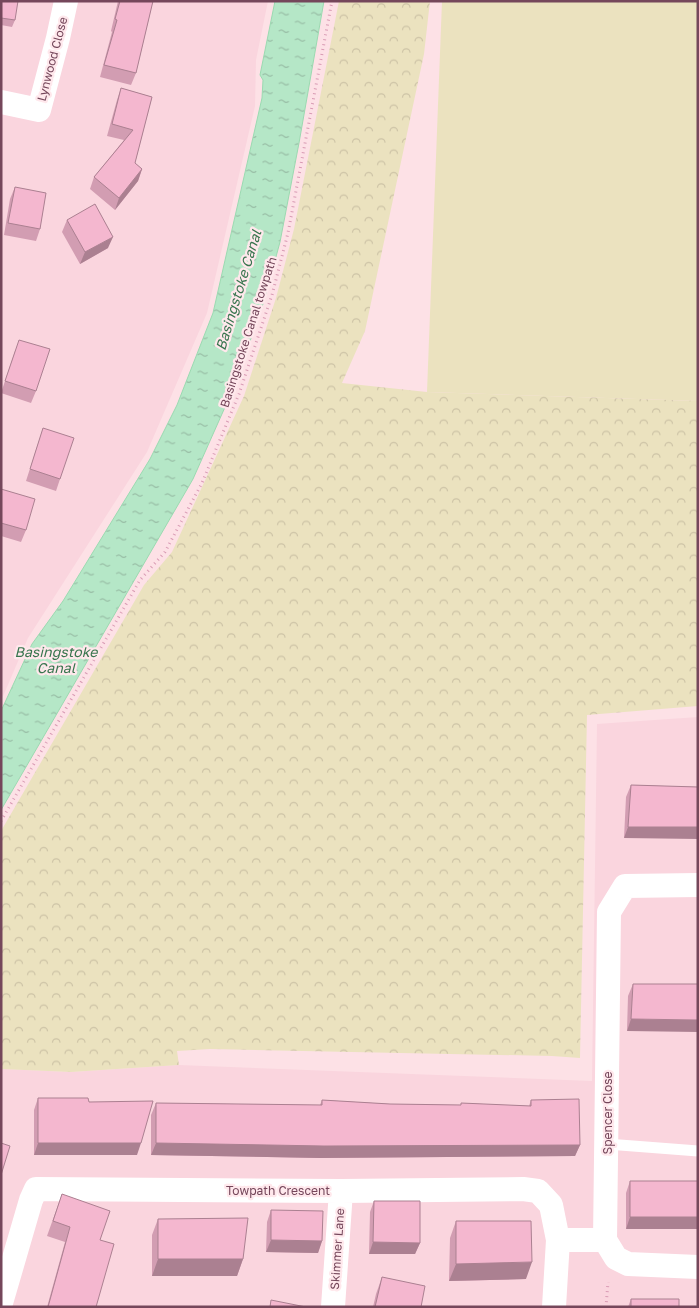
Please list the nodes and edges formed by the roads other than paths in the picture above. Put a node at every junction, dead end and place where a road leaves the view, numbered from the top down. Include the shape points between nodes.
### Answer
1 (66, 1) edge
2 (1, 102) edge
3 (698, 885) edge
4 (607, 1144) junction
5 (698, 1151) edge
6 (341, 1190) junction
7 (558, 1240) junction
8 (605, 1240) junction
9 (698, 1267) edge
10 (1, 1303) edge
11 (333, 1307) edge
12 (554, 1307) edge

1 - 2 street, Lynwood Close via 38,110
3 - 4 street, Spencer Close via 625,886 609,912
4 - 5 lane
4 - 8 street, Spencer Close
6 - 7 street, Towpath Crescent via 523,1188 538,1191 551,1205
6 - 10 street, Towpath Crescent via 36,1189
6 - 11 street, Skimmer Lane
7 - 8 street
7 - 12 street, Towpath Crescent
8 - 9 street via 616,1258 628,1264

